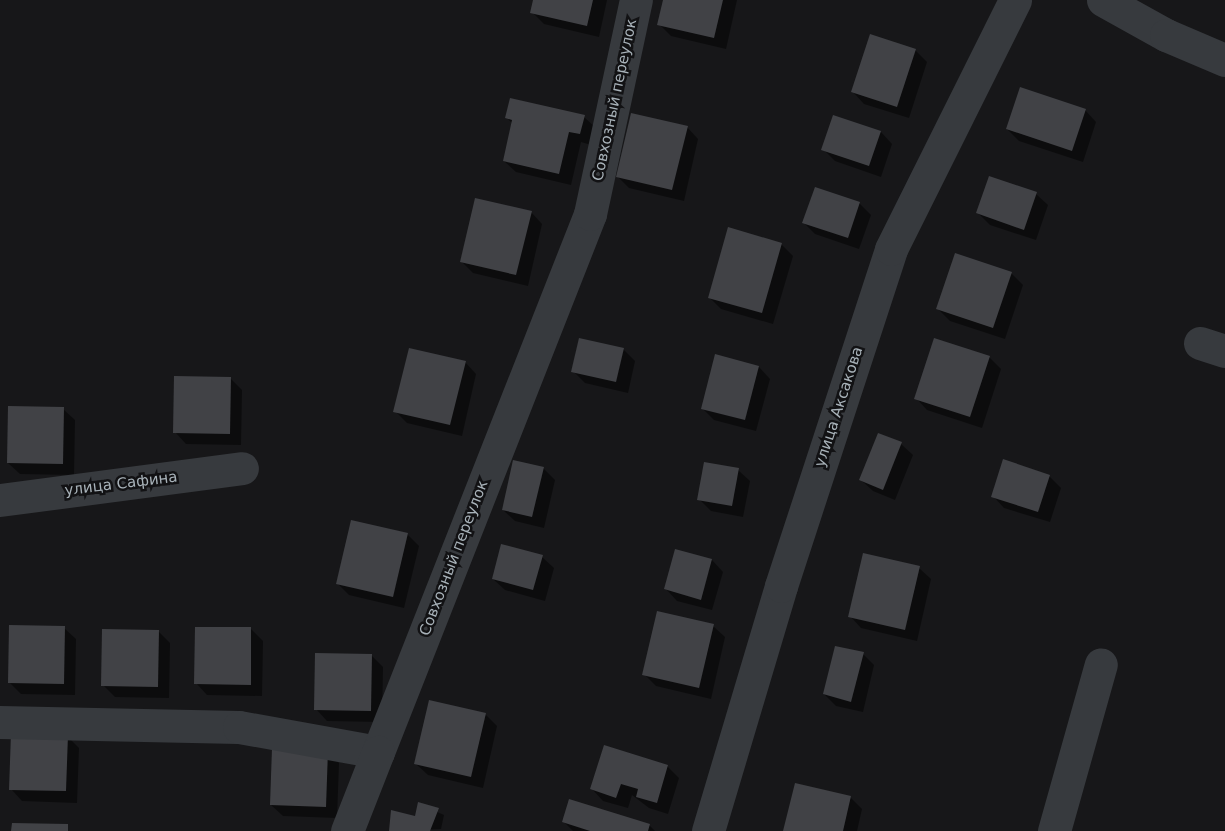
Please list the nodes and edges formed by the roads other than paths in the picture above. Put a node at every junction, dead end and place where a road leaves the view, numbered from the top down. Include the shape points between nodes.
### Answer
1 (636, 0) edge
2 (1015, 0) edge
3 (1103, 0) edge
4 (1225, 60) edge
5 (242, 468) dead end
6 (0, 500) edge
7 (1101, 664) dead end
8 (0, 722) edge
9 (378, 752) junction
10 (347, 831) edge
11 (708, 831) edge
12 (1054, 831) edge

1 - 9 street, Совхозный переулок via 590,214
2 - 11 street, улица Аксакова via 891,249 781,586
3 - 4 street via 1166,35
5 - 6 street, улица Сафина
7 - 12 street
8 - 9 street via 239,727
9 - 10 street, Совхозный переулок

